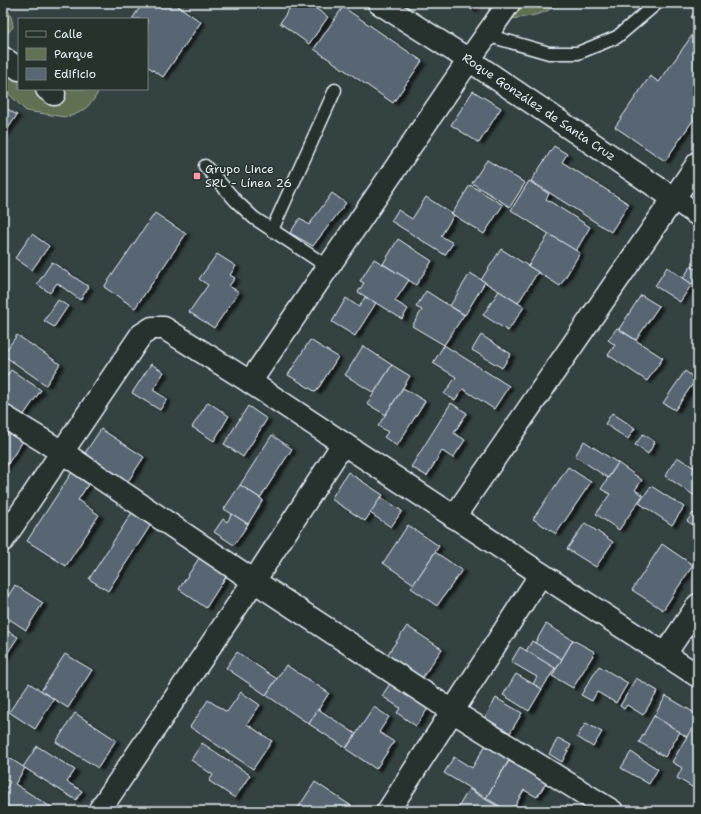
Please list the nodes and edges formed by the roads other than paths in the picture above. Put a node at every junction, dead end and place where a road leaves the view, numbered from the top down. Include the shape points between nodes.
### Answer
1 (379, 3) edge
2 (509, 3) edge
3 (657, 3) edge
4 (486, 36) junction
5 (3, 58) edge
6 (469, 60) junction
7 (18, 68) edge
8 (335, 90) dead end
9 (698, 163) edge
10 (205, 166) dead end
11 (673, 198) junction
12 (698, 215) edge
13 (272, 230) junction
14 (328, 268) junction
15 (250, 382) junction
16 (3, 416) edge
17 (343, 444) junction
18 (62, 452) junction
19 (454, 517) junction
20 (3, 540) edge
21 (541, 574) junction
22 (254, 581) junction
23 (698, 605) edge
24 (665, 654) junction
25 (698, 676) edge
26 (452, 711) junction
27 (98, 811) edge
28 (388, 811) edge
29 (612, 811) edge

1 - 6 street, Roque González de Santa Cruz
2 - 4 street
3 - 4 lane via 616,37 578,53 549,53
4 - 6 street
5 - 7 street
6 - 11 street, Roque González de Santa Cruz
6 - 14 street
8 - 13 lane
9 - 11 street
10 - 13 lane via 236,201
11 - 12 street, Roque González de Santa Cruz
11 - 19 street
13 - 14 lane
14 - 15 street
15 - 17 street
15 - 18 street via 164,328 152,328 141,335
16 - 18 street
17 - 19 street
17 - 22 street
18 - 20 street
18 - 22 street
19 - 21 street
21 - 24 street
21 - 26 street
22 - 26 street
22 - 27 street
23 - 24 street
24 - 25 street
26 - 28 street
26 - 29 street

